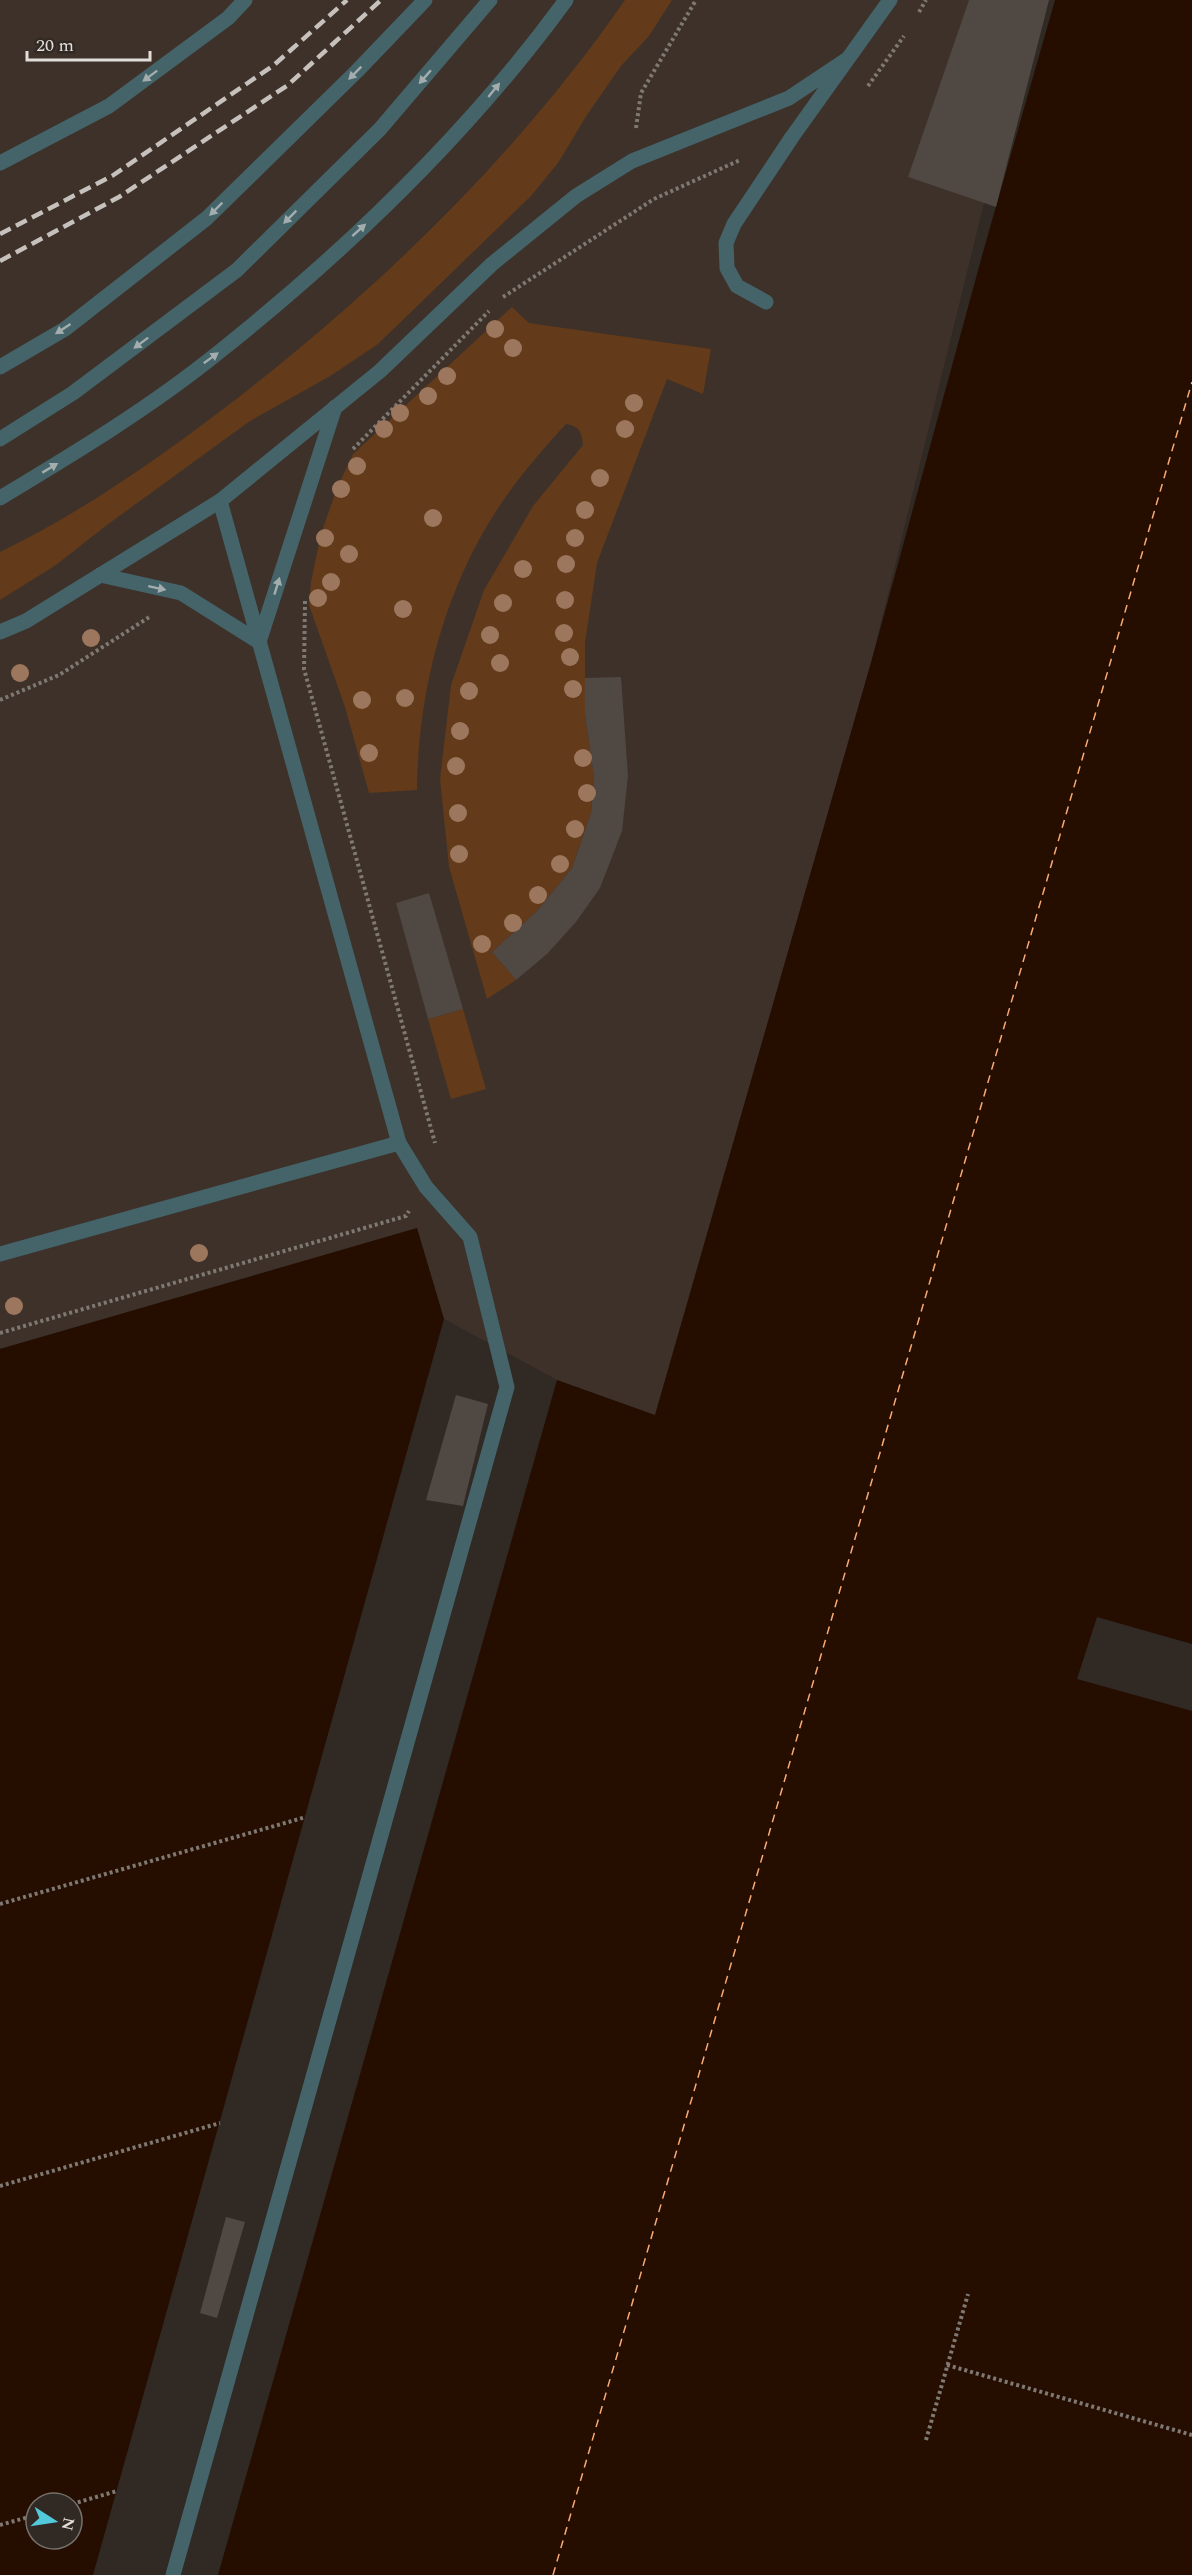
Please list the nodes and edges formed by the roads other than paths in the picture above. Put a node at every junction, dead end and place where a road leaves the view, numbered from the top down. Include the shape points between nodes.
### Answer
1 (245, 0) edge
2 (425, 0) edge
3 (490, 0) edge
4 (566, 0) edge
5 (890, 0) edge
6 (846, 60) junction
7 (0, 163) edge
8 (766, 302) dead end
9 (0, 367) edge
10 (335, 407) junction
11 (0, 439) edge
12 (0, 498) edge
13 (220, 501) junction
14 (100, 575) junction
15 (0, 632) edge
16 (259, 642) junction
17 (399, 1143) junction
18 (0, 1254) edge
19 (173, 2575) edge

1 -> 7 street via 228,18 109,106
2 -> 9 street via 207,218 65,329
3 -> 11 street via 380,129 237,270 73,393
12 -> 4 street via 160,395 218,353 296,287 421,169 486,99
5 - 6 street
6 - 8 street via 734,224 726,243 727,268 738,286
6 - 10 street via 789,98 632,162 576,196 492,264 380,371
10 - 13 street
16 -> 10 street
13 - 14 street
13 - 16 street
14 - 15 street via 27,621
14 -> 16 street via 181,593
16 - 17 street
17 - 18 street
17 - 19 street via 426,1187 470,1237 507,1388

